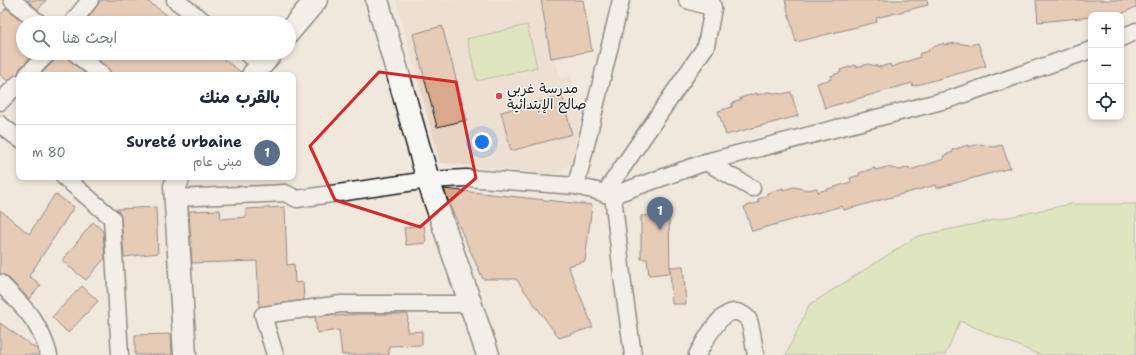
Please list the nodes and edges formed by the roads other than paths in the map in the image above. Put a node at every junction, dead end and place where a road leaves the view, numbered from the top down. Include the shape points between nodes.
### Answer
1 (12, 0) edge
2 (90, 0) edge
3 (175, 0) edge
4 (316, 0) edge
5 (377, 0) edge
6 (622, 0) edge
7 (687, 0) edge
8 (716, 3) edge
9 (31, 16) edge
10 (77, 16) edge
11 (197, 16) edge
12 (296, 24) edge
13 (1136, 31) edge
14 (1124, 37) edge
15 (1088, 51) edge
16 (41, 60) edge
17 (84, 60) edge
18 (30, 72) edge
19 (98, 72) edge
20 (16, 86) edge
21 (0, 102) edge
22 (0, 124) edge
23 (16, 137) edge
24 (706, 162) junction
25 (68, 180) edge
26 (428, 180) junction
27 (576, 186) junction
28 (178, 187) edge
29 (752, 188) dead end
30 (608, 195) junction
31 (0, 283) edge
32 (470, 304) junction
33 (49, 355) edge
34 (120, 355) edge
35 (185, 355) edge
36 (276, 355) edge
37 (488, 355) edge
38 (633, 355) edge
39 (697, 355) edge
40 (756, 355) edge

1 - 9 street
2 - 10 street
3 - 11 street
4 - 12 main road
5 - 26 main road
6 - 27 street
7 - 8 street
8 - 30 street via 706,46
13 - 14 street
15 - 24 street via 950,99
16 - 18 street
17 - 19 street
20 - 21 street
22 - 23 street
24 - 29 street
24 - 30 street
25 - 34 street via 112,218
26 - 27 street via 466,178
26 - 28 street via 297,199 285,193
26 - 32 main road
27 - 30 street
28 - 35 main road
30 - 38 street
31 - 33 street via 34,319 41,330
32 - 36 street via 341,304 263,315
32 - 37 main road
39 - 40 street via 720,319 737,312 749,320

